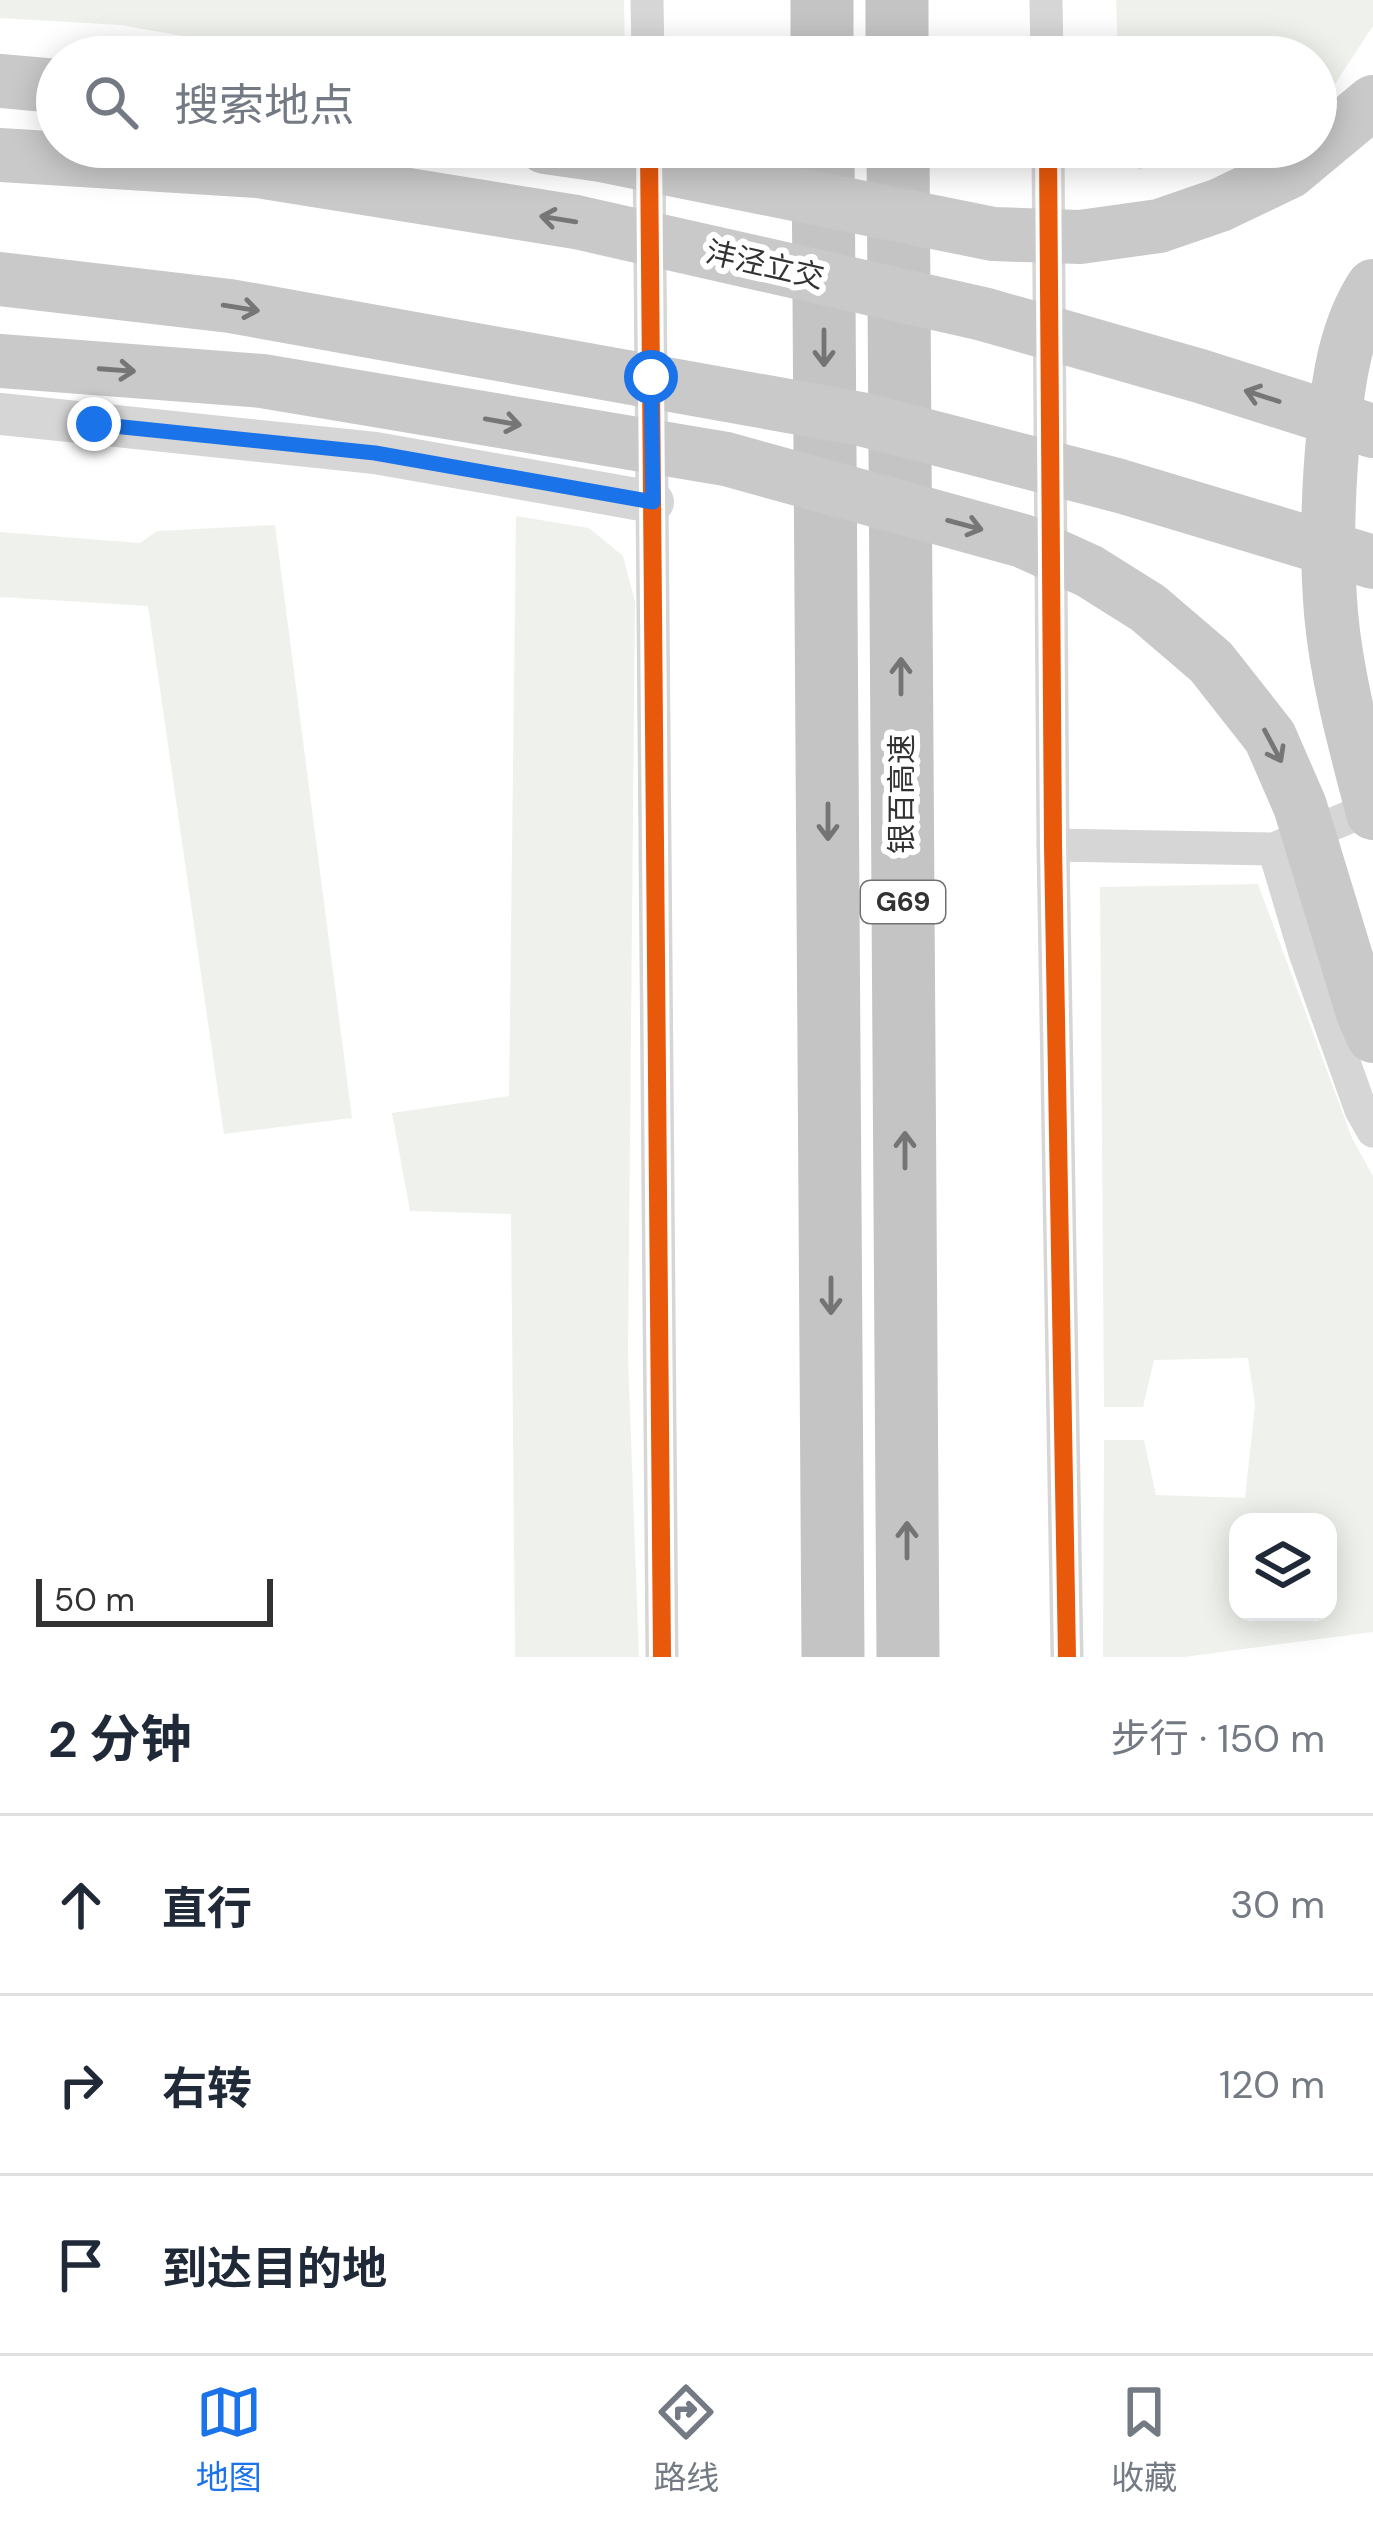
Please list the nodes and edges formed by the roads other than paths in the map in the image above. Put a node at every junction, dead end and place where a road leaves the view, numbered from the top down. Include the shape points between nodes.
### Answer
1 (647, 0) edge
2 (822, 0) edge
3 (897, 0) edge
4 (1046, 0) edge
5 (648, 36) edge
6 (822, 36) edge
7 (897, 36) edge
8 (1047, 36) edge
9 (0, 81) edge
10 (36, 84) edge
11 (1373, 102) edge
12 (1337, 132) edge
13 (0, 155) edge
14 (36, 157) edge
15 (210, 168) edge
16 (649, 168) edge
17 (666, 168) edge
18 (823, 168) edge
19 (898, 168) edge
20 (1048, 168) edge
21 (1294, 168) edge
22 (0, 279) edge
23 (1373, 286) edge
24 (0, 361) edge
25 (0, 414) edge
26 (1373, 431) edge
27 (653, 502) junction
28 (1373, 562) edge
29 (1373, 810) edge
30 (1053, 845) junction
31 (1274, 849) junction
32 (1373, 1036) edge
33 (1373, 1131) edge
34 (662, 1657) edge
35 (833, 1657) edge
36 (908, 1657) edge
37 (1067, 1657) edge

1 - 5 street
2 - 6 highway
3 - 7 highway
4 - 8 street
9 - 10 main road
11 - 12 main road, bridge
14 -> 13 main road, 沣泾立交, bridge
26 -> 15 main road, 沣泾立交, bridge via 983,314 576,222
16 - 27 street
17 - 21 main road, bridge via 993,234 1080,236 1159,226
18 -> 35 highway, G69
36 -> 19 highway, 银百高速 / G69
20 - 30 street
22 -> 28 main road, bridge via 230,305 861,419 1120,485
23 - 29 main road, bridge via 1344,356 1328,488 1331,614
24 -> 32 main road, bridge via 262,381 726,459 1023,541 1089,572 1148,608 1211,662 1270,737
25 - 27 street via 375,453
27 - 34 street
29 - 31 street
30 - 31 street
30 - 37 street
31 - 33 street via 1312,976

